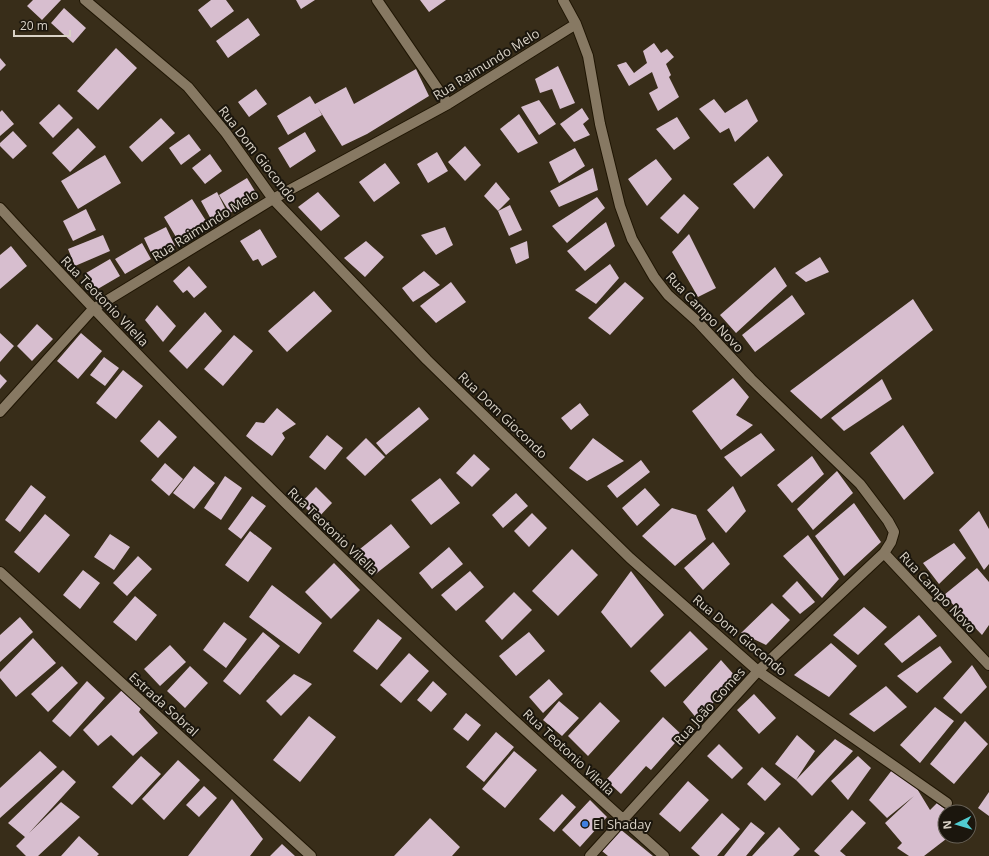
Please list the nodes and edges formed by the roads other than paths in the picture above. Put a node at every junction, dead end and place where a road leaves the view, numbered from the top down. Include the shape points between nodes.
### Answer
1 (85, 0) edge
2 (377, 0) edge
3 (563, 0) edge
4 (576, 24) junction
5 (448, 104) junction
6 (274, 199) junction
7 (0, 208) edge
8 (93, 309) junction
9 (0, 412) edge
10 (877, 506) joint
11 (884, 553) junction
12 (0, 572) edge
13 (989, 665) edge
14 (758, 671) junction
15 (947, 802) dead end
16 (623, 819) junction
17 (311, 856) edge
18 (590, 856) edge
19 (664, 856) edge

1 - 6 street, Rua Dom Giocondo via 188,87 226,133
2 - 5 street
3 - 4 street, Rua Campo Novo
4 - 5 street, Rua Raimundo Melo
4 - 10 street, Rua Campo Novo via 588,56 600,124 620,206 632,239 654,277 668,295 698,322 751,379 860,484
5 - 6 street, Rua Raimundo Melo
6 - 8 street, Rua Raimundo Melo
6 - 14 street, Rua Dom Giocondo via 456,387 630,558
7 - 8 street, Rua Teotonio Vilella
8 - 9 street, Rua Raimundo Melo
8 - 16 street, Rua Teotonio Vilella via 272,491 425,638
10 - 11 street, Rua João Gomes via 894,532
11 - 13 street, Rua Campo Novo
11 - 14 street, Rua João Gomes
12 - 17 street, Estrada Sobral
14 - 15 street, Rua Dom Giocondo
14 - 16 street, Rua João Gomes
16 - 18 street, Rua João Gomes
16 - 19 street, Rua Teotonio Vilella

